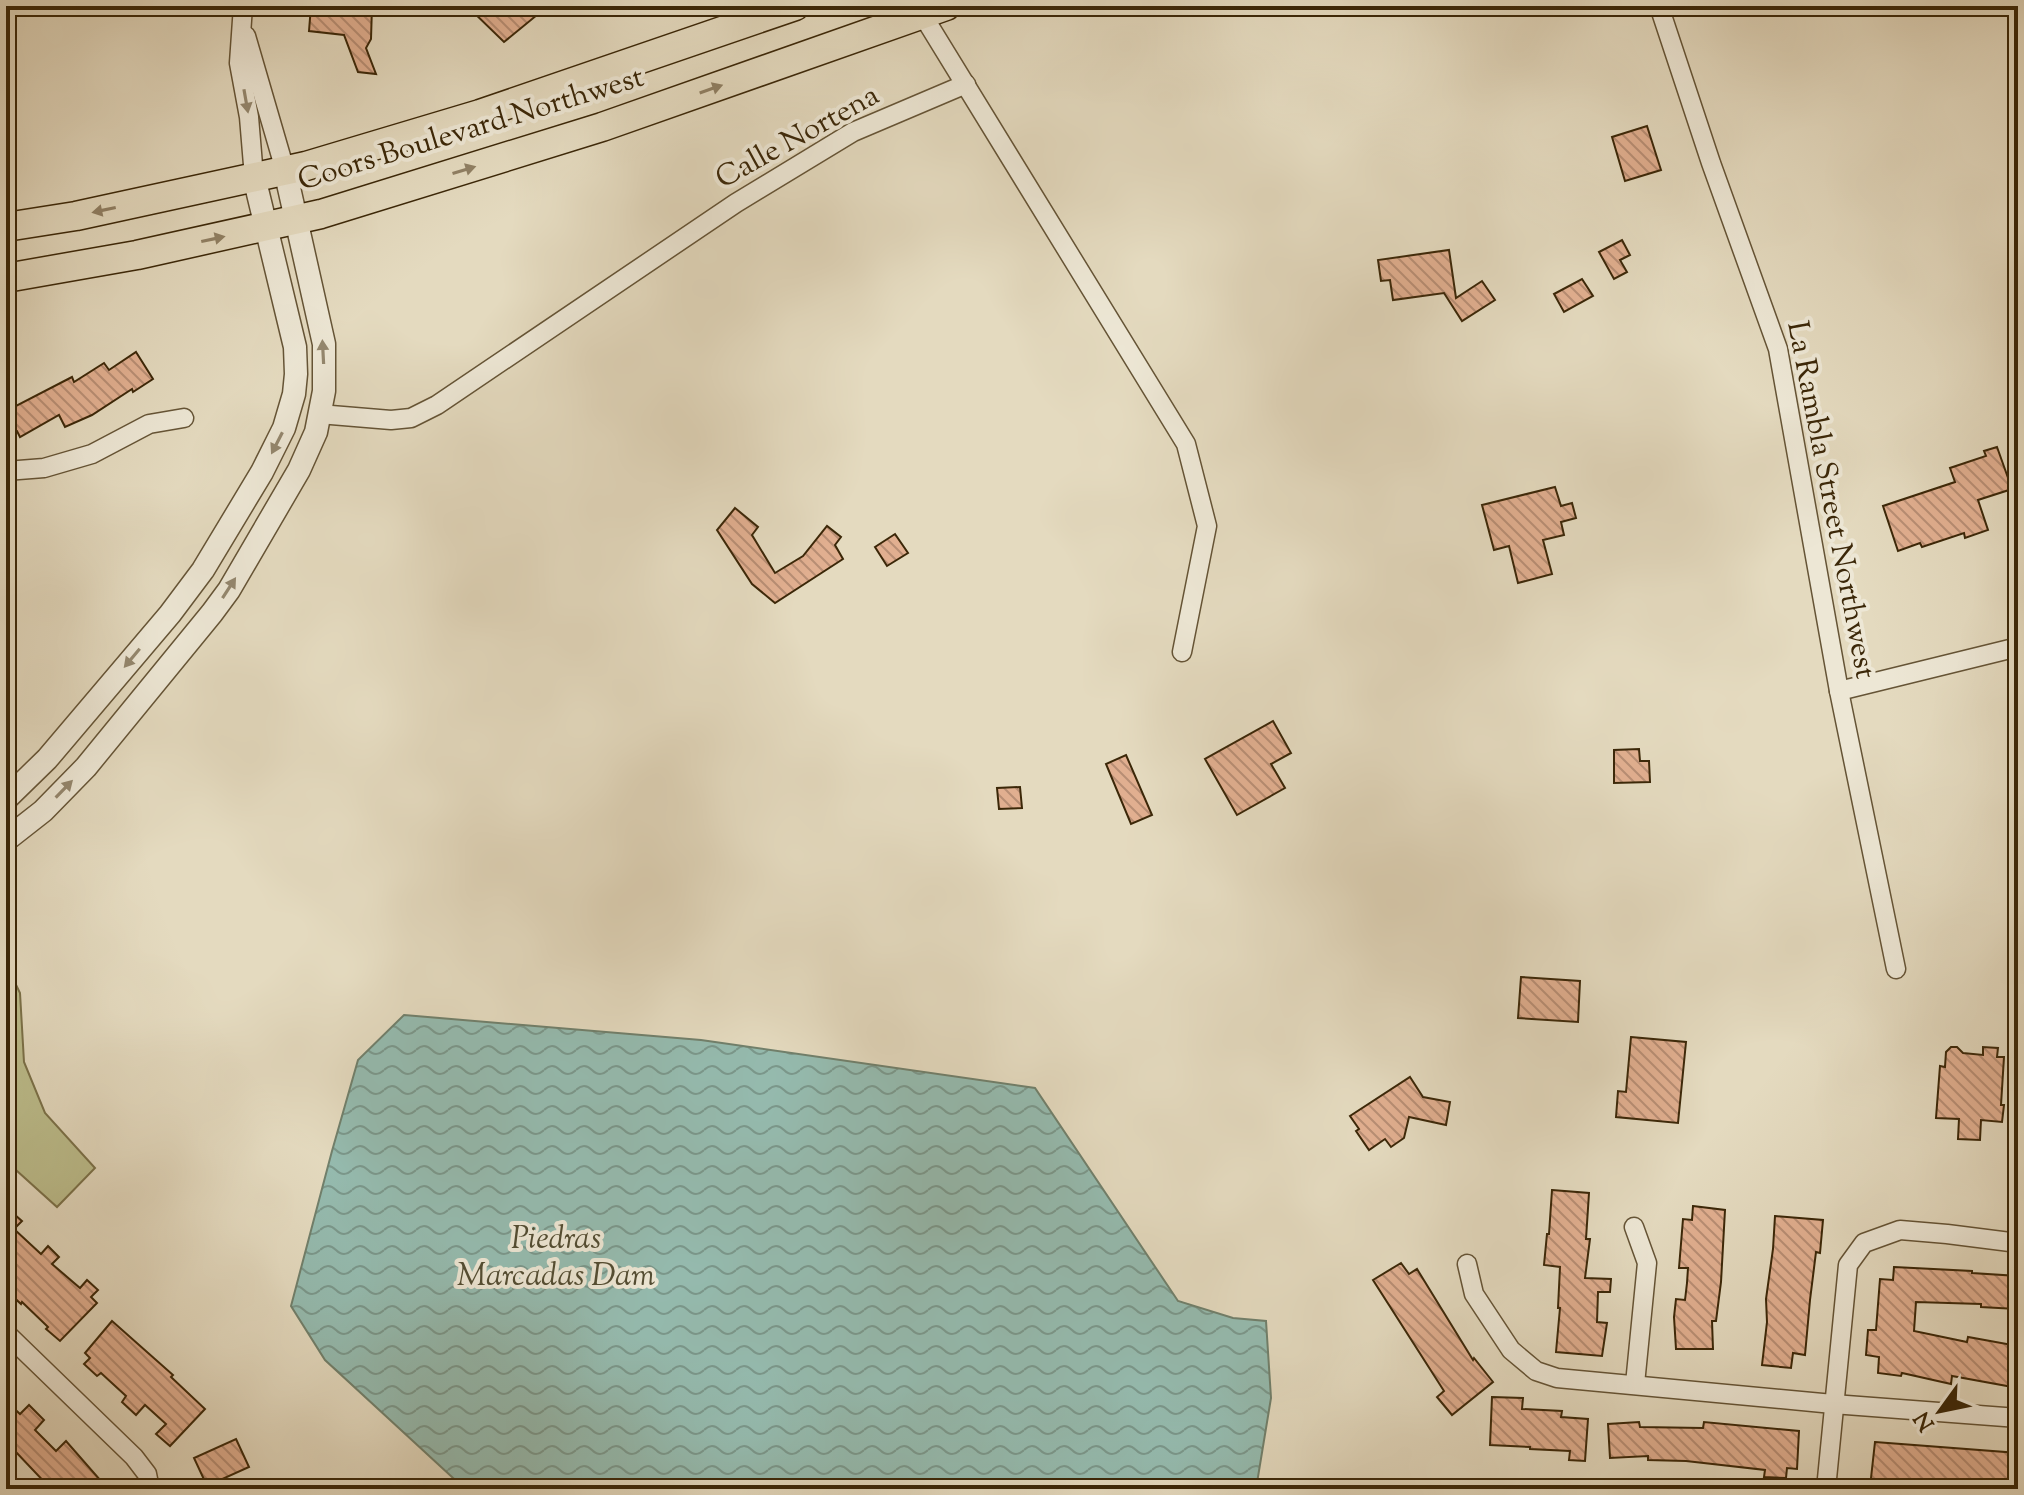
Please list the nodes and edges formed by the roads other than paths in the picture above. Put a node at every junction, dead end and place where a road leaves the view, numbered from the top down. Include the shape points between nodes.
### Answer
1 (243, 6) edge
2 (795, 6) edge
3 (1659, 6) edge
4 (934, 10) edge
5 (243, 25) junction
6 (966, 84) junction
7 (285, 170) junction
8 (254, 177) junction
9 (296, 220) junction
10 (6, 227) edge
11 (265, 228) junction
12 (6, 278) edge
13 (319, 414) junction
14 (184, 418) dead end
15 (6, 471) edge
16 (2018, 647) edge
17 (1182, 652) dead end
18 (1839, 691) junction
19 (6, 799) edge
20 (6, 840) edge
21 (1896, 969) dead end
22 (1634, 1227) dead end
23 (2018, 1243) edge
24 (1467, 1264) dead end
25 (6, 1333) edge
26 (1635, 1384) junction
27 (1833, 1404) junction
28 (2018, 1418) edge
29 (150, 1489) edge
30 (1826, 1489) edge

1 - 5 street
2 - 7 main road, Coors Boulevard Northwest via 480,114
3 - 18 street, La Rambla Street Northwest via 1778,349
4 - 6 street
9 -> 4 main road, Coors Boulevard Northwest via 602,127
5 - 7 street
5 -> 8 street via 239,63
6 - 13 street, Calle Nortena via 853,132 736,203 437,405 411,418 391,420
6 - 17 street via 1186,444 1207,526
7 - 8 main road, Coors Boulevard Northwest
7 - 9 street
8 -> 10 main road, Coors Boulevard Northwest
8 - 11 street
9 - 11 main road, Coors Boulevard Northwest
13 -> 9 street via 324,344
12 -> 11 main road, Coors Boulevard Northwest
11 -> 19 street via 295,347 294,394 284,428 203,570 47,759
20 -> 13 street via 86,767 229,590 299,470
14 - 15 street via 149,424 92,454 44,468
16 - 18 street
18 - 21 street, La Rambla Street Northwest
22 - 26 street via 1647,1263
23 - 27 street via 1900,1230 1864,1243 1848,1265
24 - 26 street via 1474,1294 1511,1350 1536,1371 1557,1378
25 - 29 street via 134,1457 147,1474
26 - 27 street
27 - 28 street
27 - 30 street

